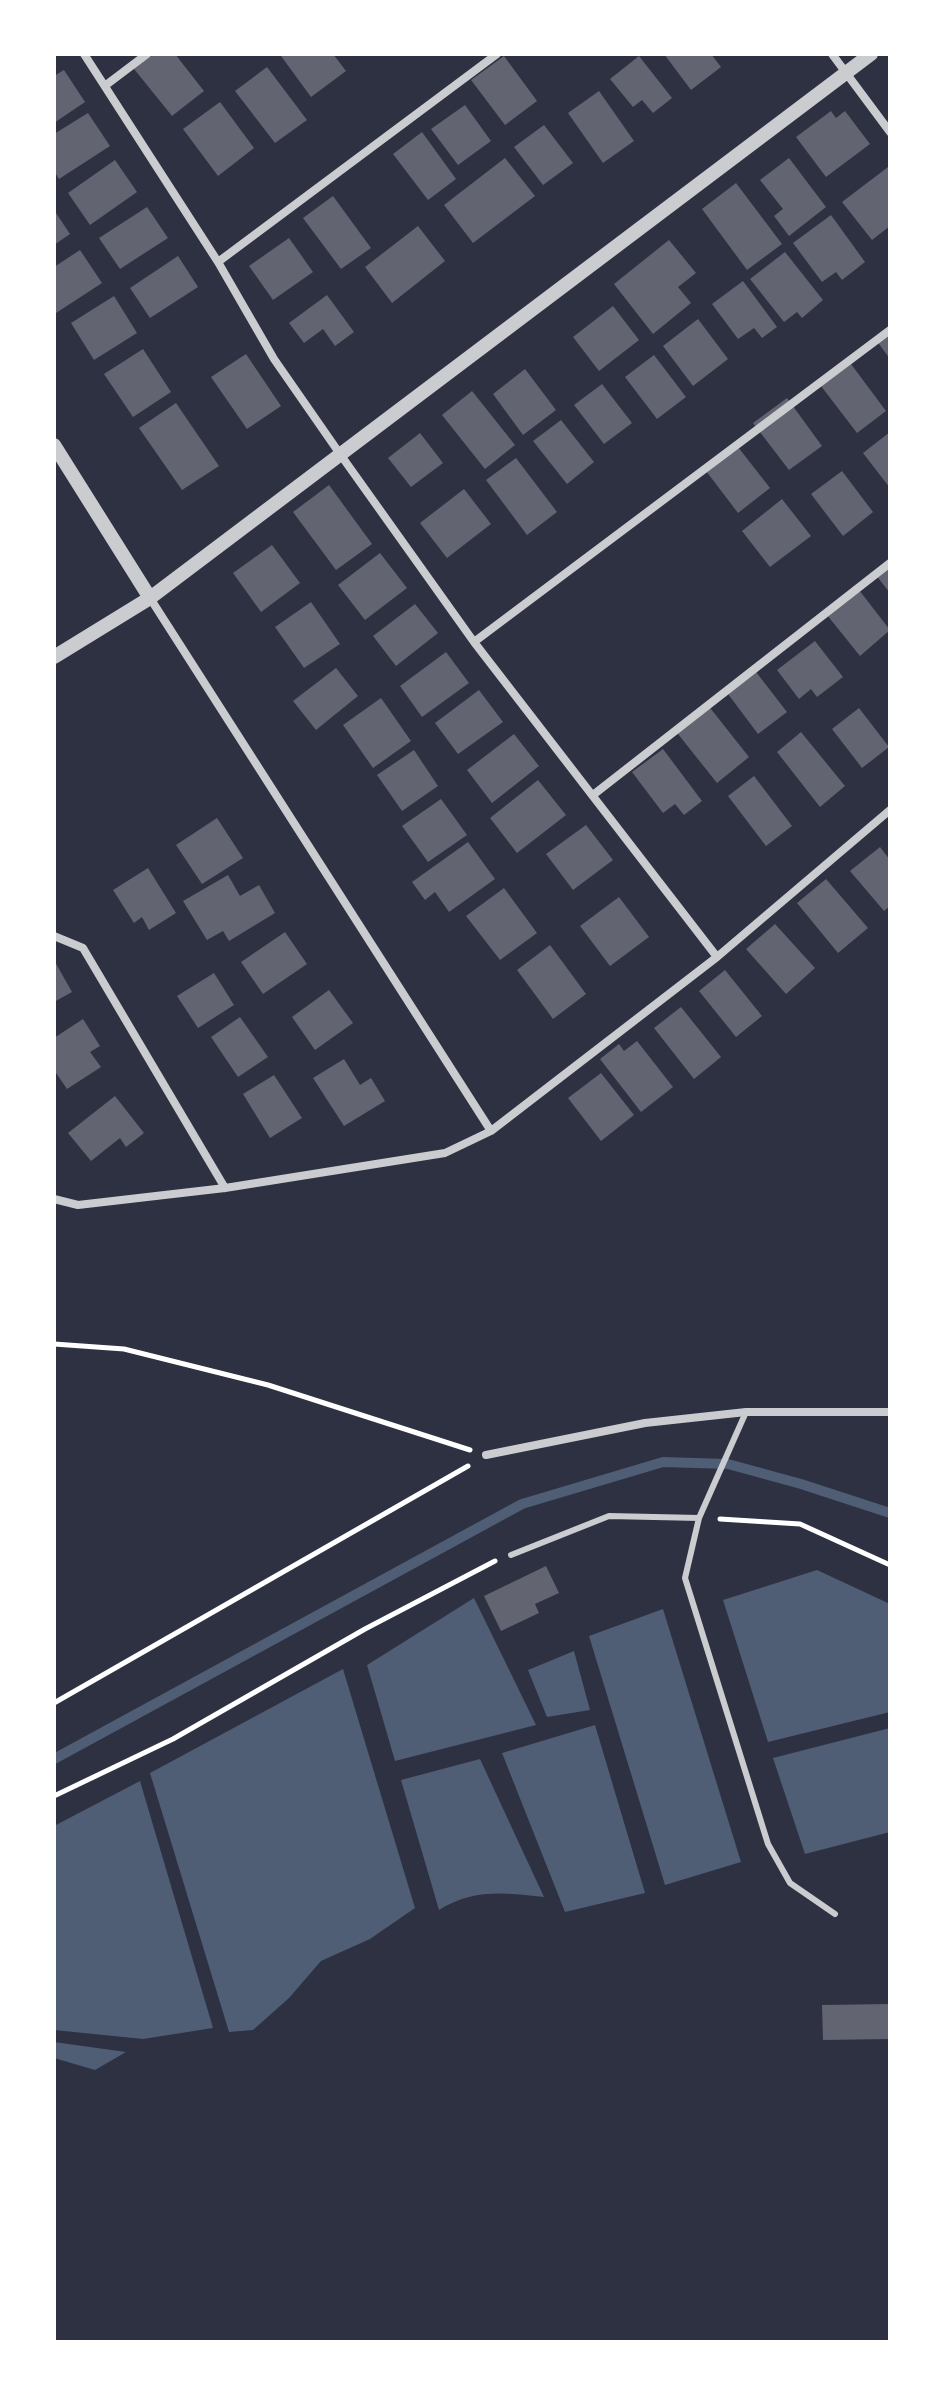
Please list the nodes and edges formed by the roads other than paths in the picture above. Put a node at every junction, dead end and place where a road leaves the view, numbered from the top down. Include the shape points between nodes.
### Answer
1 (84, 54) edge
2 (147, 54) edge
3 (497, 54) edge
4 (832, 54) edge
5 (871, 54) edge
6 (847, 73) junction
7 (106, 85) junction
8 (890, 132) edge
9 (218, 262) junction
10 (890, 330) edge
11 (54, 445) edge
12 (340, 454) junction
13 (890, 563) edge
14 (150, 598) junction
15 (474, 642) junction
16 (54, 657) edge
17 (593, 795) junction
18 (890, 810) edge
19 (54, 936) edge
20 (717, 957) junction
21 (491, 1131) junction
22 (225, 1188) junction
23 (54, 1199) edge
24 (746, 1412) junction
25 (890, 1412) edge
26 (486, 1455) road end
27 (699, 1518) junction
28 (511, 1555) road end
29 (835, 1914) dead end

1 - 7 street
2 - 7 street
3 - 9 street
4 - 6 street
5 - 6 street
6 - 8 street
6 - 12 street
7 - 9 street
9 - 12 street via 274,359
10 - 15 street
11 - 14 street
12 - 14 street
12 - 15 street
13 - 17 street
14 - 16 street
14 - 21 street
15 - 17 street
17 - 20 street
18 - 20 street
19 - 22 street via 83,948
20 - 21 street
21 - 22 street via 445,1153
22 - 23 street via 78,1205
24 - 25 street
24 - 26 street via 645,1423
24 - 27 lane
27 - 28 lane via 609,1516
27 - 29 lane via 685,1578 768,1844 790,1883

